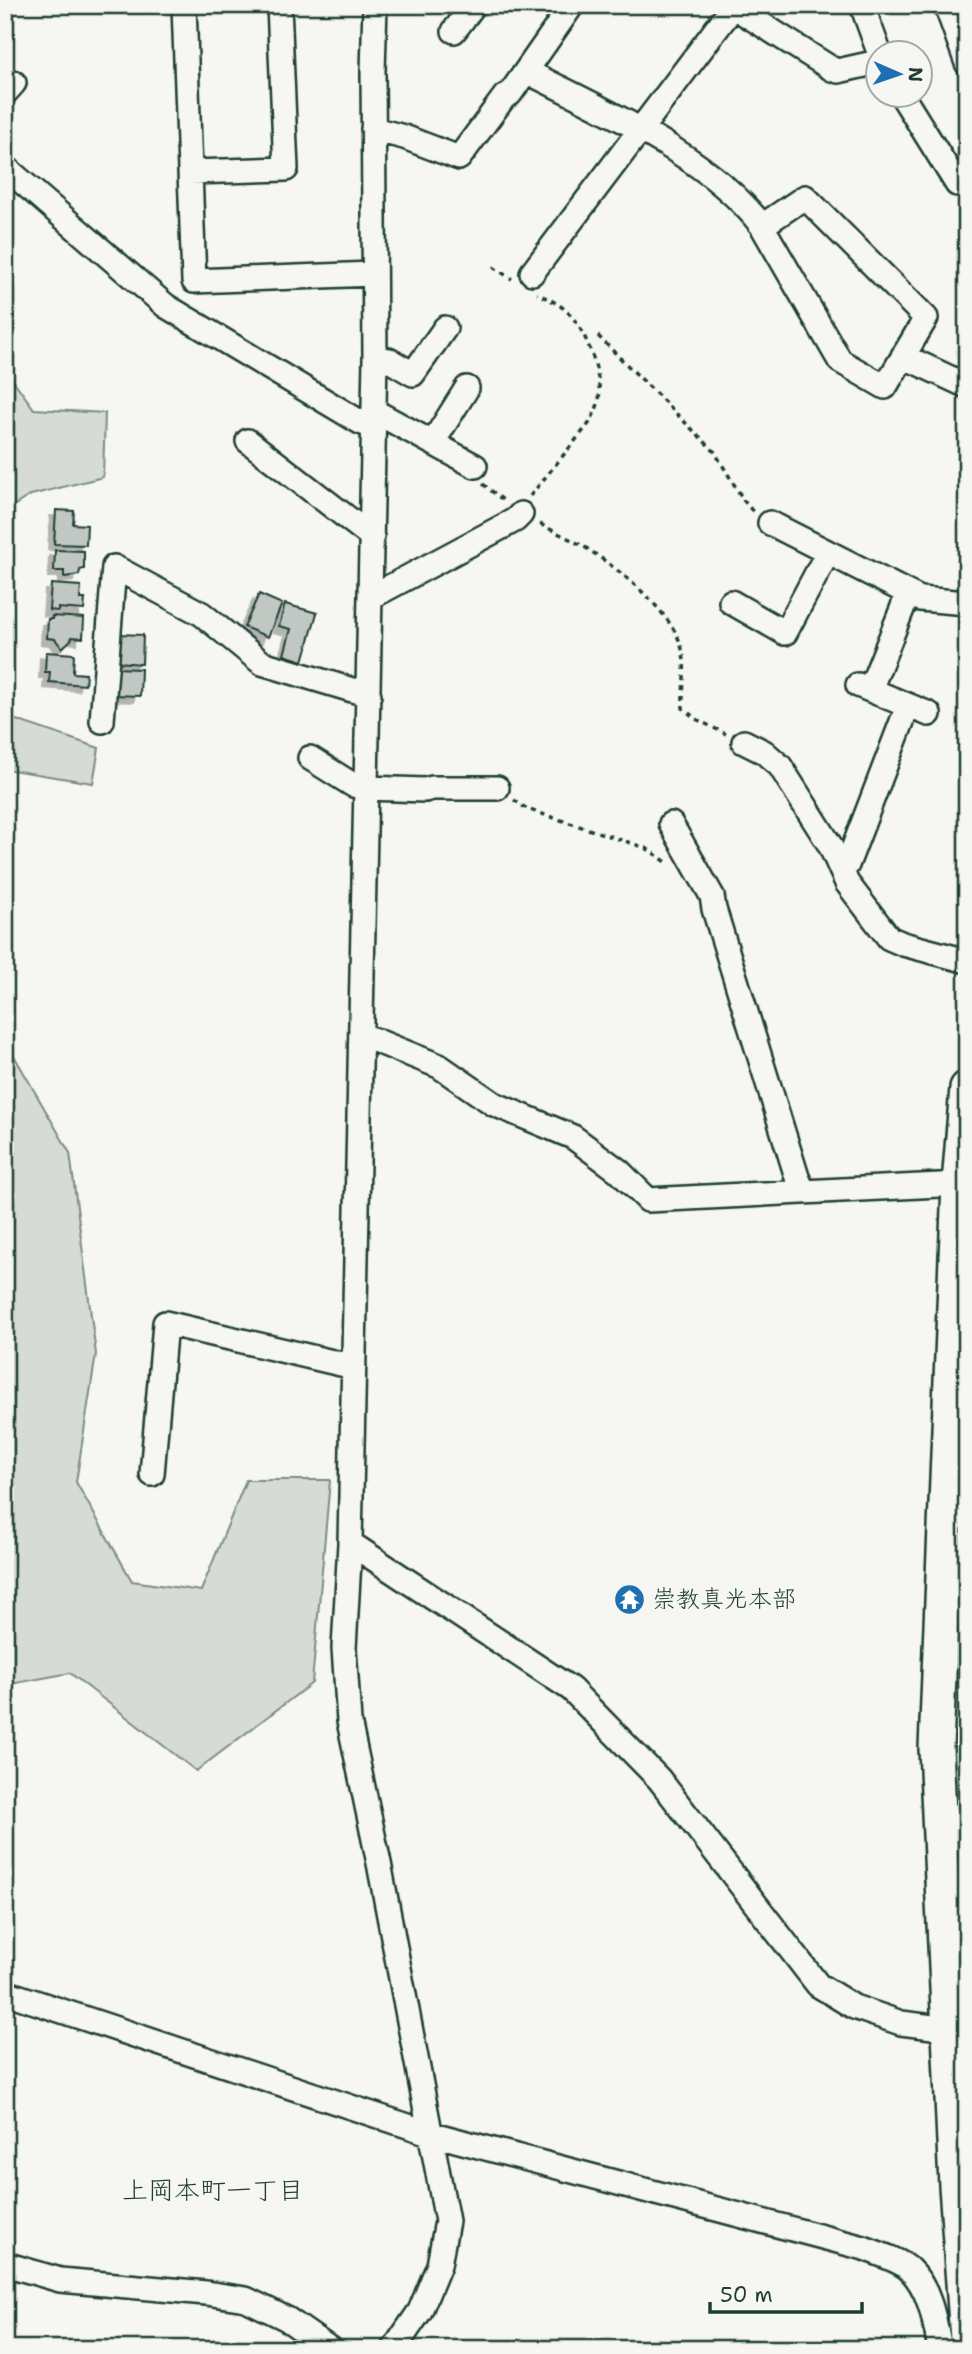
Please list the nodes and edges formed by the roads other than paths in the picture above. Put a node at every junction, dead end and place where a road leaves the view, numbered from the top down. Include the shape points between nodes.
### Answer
1 (184, 5) edge
2 (279, 5) edge
3 (375, 5) edge
4 (474, 5) edge
5 (572, 5) edge
6 (862, 5) edge
7 (946, 5) edge
8 (732, 6) edge
9 (454, 31) dead end
10 (873, 38) edge
11 (967, 63) edge
12 (864, 65) edge
13 (526, 71) junction
14 (910, 108) edge
15 (373, 129) junction
16 (642, 130) junction
17 (5, 167) edge
18 (191, 172) junction
19 (967, 180) edge
20 (762, 226) junction
21 (373, 274) junction
22 (527, 282) road end
23 (445, 328) dead end
24 (903, 356) junction
25 (375, 358) junction
26 (967, 386) edge
27 (467, 388) dead end
28 (374, 419) junction
29 (248, 441) dead end
30 (433, 442) junction
31 (475, 466) road end
32 (518, 512) road end
33 (770, 523) road end
34 (372, 537) junction
35 (827, 554) junction
36 (908, 594) junction
37 (371, 597) junction
38 (730, 601) dead end
39 (967, 603) edge
40 (369, 695) junction
41 (103, 721) dead end
42 (744, 743) road end
43 (310, 758) dead end
44 (367, 788) junction
45 (497, 788) road end
46 (671, 824) dead end
47 (841, 870) junction
48 (967, 961) edge
49 (362, 1035) junction
50 (967, 1088) edge
51 (962, 1165) edge
52 (804, 1192) junction
53 (354, 1367) junction
54 (152, 1474) dead end
55 (350, 1543) junction
56 (953, 1816) edge
57 (5, 1992) edge
58 (949, 2029) junction
59 (429, 2133) junction
60 (5, 2264) edge
61 (967, 2338) edge
62 (330, 2349) edge
63 (394, 2349) edge
64 (940, 2349) edge

1 - 18 street
2 - 18 street via 286,169
3 - 15 street
4 - 9 street
5 - 13 street
6 - 10 street
7 - 11 street
8 - 12 street via 832,69
8 - 16 street
13 - 15 street via 459,158
13 - 16 street
14 - 19 street via 957,184
15 - 21 street
16 - 20 street via 715,180
16 - 22 street
17 - 28 street via 166,306 360,422
18 - 21 street via 194,281
20 - 24 street via 840,361 885,387
20 - 24 street via 805,197 926,318
21 - 25 street
23 - 25 street via 414,374
24 - 26 street
25 - 28 street
27 - 30 street
28 - 30 street
28 - 34 street
29 - 34 street
30 - 31 street
32 - 37 street via 515,520
33 - 35 street
34 - 37 street
35 - 36 street
35 - 38 street via 785,633
36 - 39 street
36 - 47 street via 864,688 918,710
37 - 40 street
40 - 41 street via 262,663 202,614 114,567
40 - 44 street
42 - 47 street via 780,766
43 - 44 street via 353,785
44 - 45 street
44 - 49 street
46 - 52 street via 712,896
47 - 48 street via 889,938
49 - 52 street via 439,1066 494,1104 573,1137 619,1171 648,1200
49 - 53 street
50 - 51 highway
51 - 52 street
51 - 56 highway via 936,1748
53 - 54 street via 165,1322
53 - 55 street
55 - 58 street via 571,1689 659,1779 818,1985 854,2007 901,2022
55 - 59 street via 344,1648 349,1721
56 - 58 highway
57 - 59 street
58 - 61 highway
59 - 63 street via 447,2221 439,2265 420,2311
59 - 64 street via 864,2248 908,2268 925,2290
60 - 62 street via 60,2280 246,2299 287,2319

